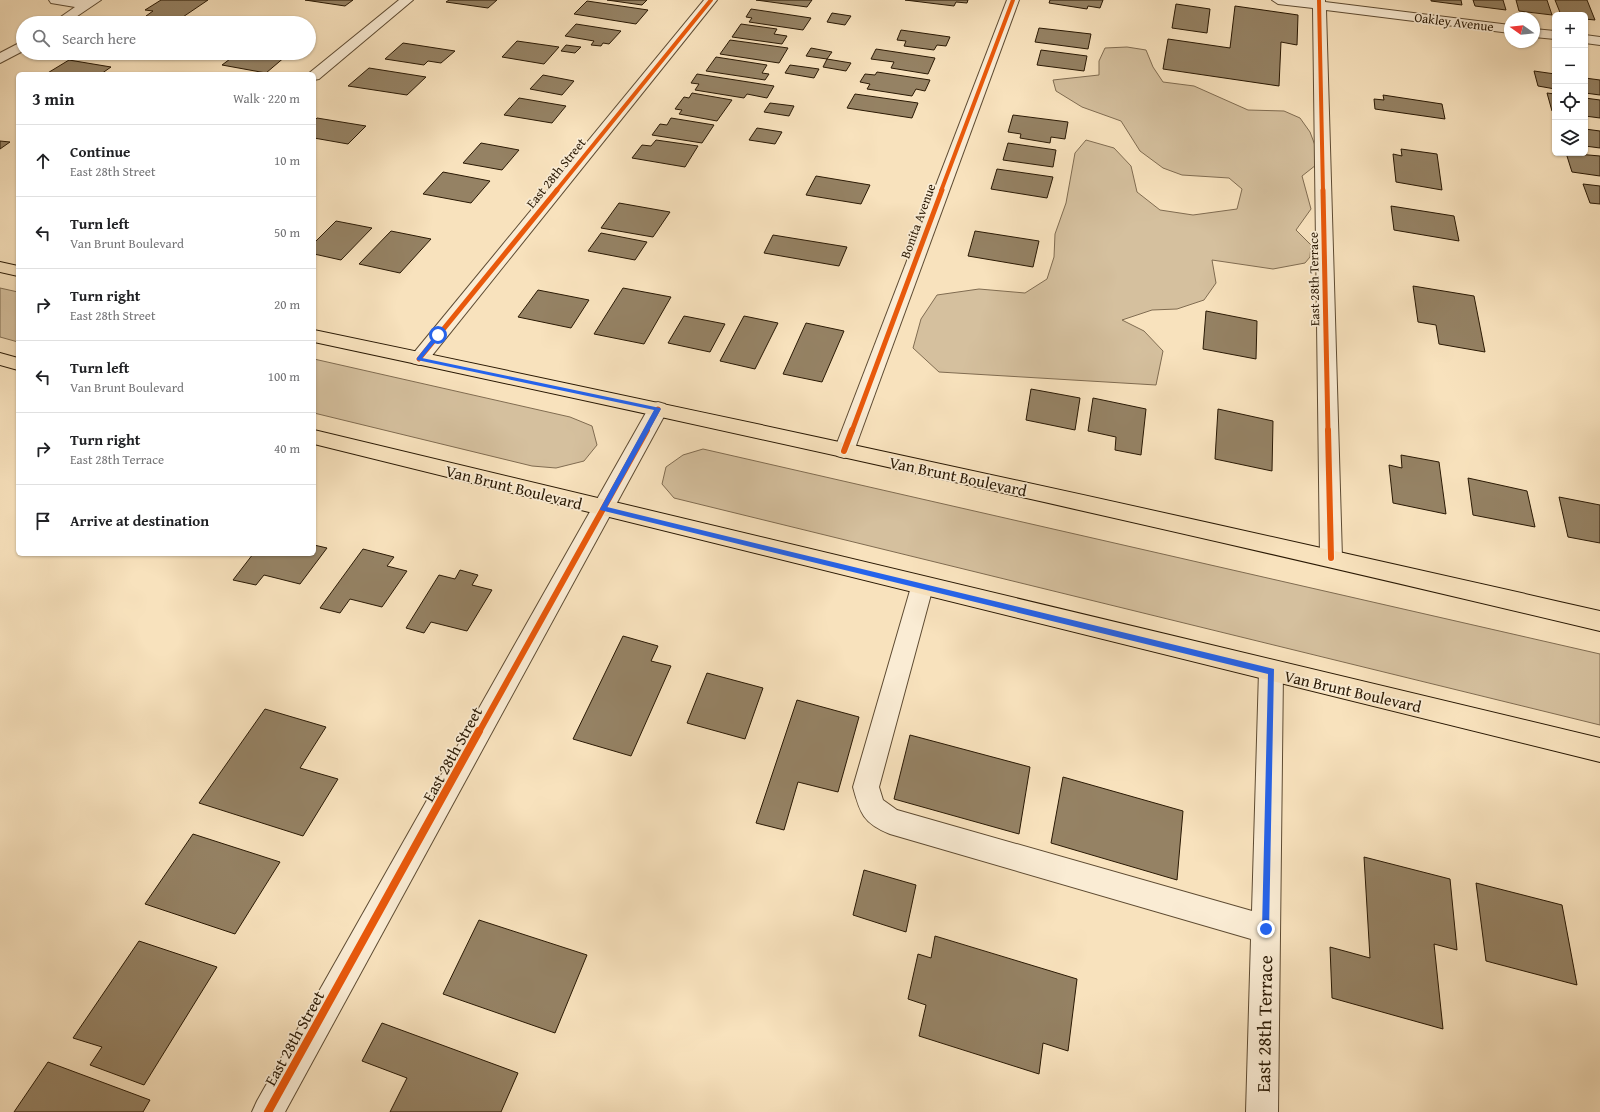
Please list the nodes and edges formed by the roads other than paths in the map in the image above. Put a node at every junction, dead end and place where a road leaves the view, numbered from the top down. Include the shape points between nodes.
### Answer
1 (55, 0) edge
2 (407, 0) edge
3 (711, 0) edge
4 (1013, 0) edge
5 (1278, 0) edge
6 (91, 3) edge
7 (1319, 3) edge
8 (70, 16) edge
9 (1504, 28) edge
10 (1540, 33) edge
11 (1552, 35) edge
12 (1588, 39) edge
13 (1600, 41) edge
14 (16, 49) edge
15 (0, 59) edge
16 (316, 74) edge
17 (0, 267) edge
18 (16, 271) edge
19 (316, 336) edge
20 (0, 359) edge
21 (418, 359) junction
22 (16, 363) edge
23 (658, 409) junction
24 (316, 437) edge
25 (844, 451) junction
26 (603, 509) junction
27 (1331, 558) junction
28 (922, 587) junction
29 (1600, 621) edge
30 (1271, 672) junction
31 (1600, 750) edge
32 (1266, 929) junction
33 (268, 1112) edge
34 (1262, 1112) edge

1 - 6 street
2 - 16 street
3 - 21 street, East 28th Street
4 - 25 street, Bonita Avenue
5 - 7 street, Oakley Avenue
6 - 8 street
7 - 9 street, Oakley Avenue
7 - 27 street, East 28th Terrace
10 - 11 street
12 - 13 street
14 - 15 street
17 - 18 main road
19 - 21 main road, Van Brunt Boulevard
20 - 22 main road
21 - 23 main road, Van Brunt Boulevard
23 - 25 main road, Van Brunt Boulevard
23 - 26 street, East 28th Street
24 - 26 main road, Van Brunt Boulevard
25 - 27 main road, Van Brunt Boulevard
26 - 28 main road, Van Brunt Boulevard
26 - 33 street, East 28th Street
27 - 29 main road, Van Brunt Boulevard
28 - 30 main road, Van Brunt Boulevard
28 - 32 street via 866,787 872,808 890,821
30 - 31 main road, Van Brunt Boulevard
30 - 32 street, East 28th Terrace
32 - 34 street, East 28th Terrace

